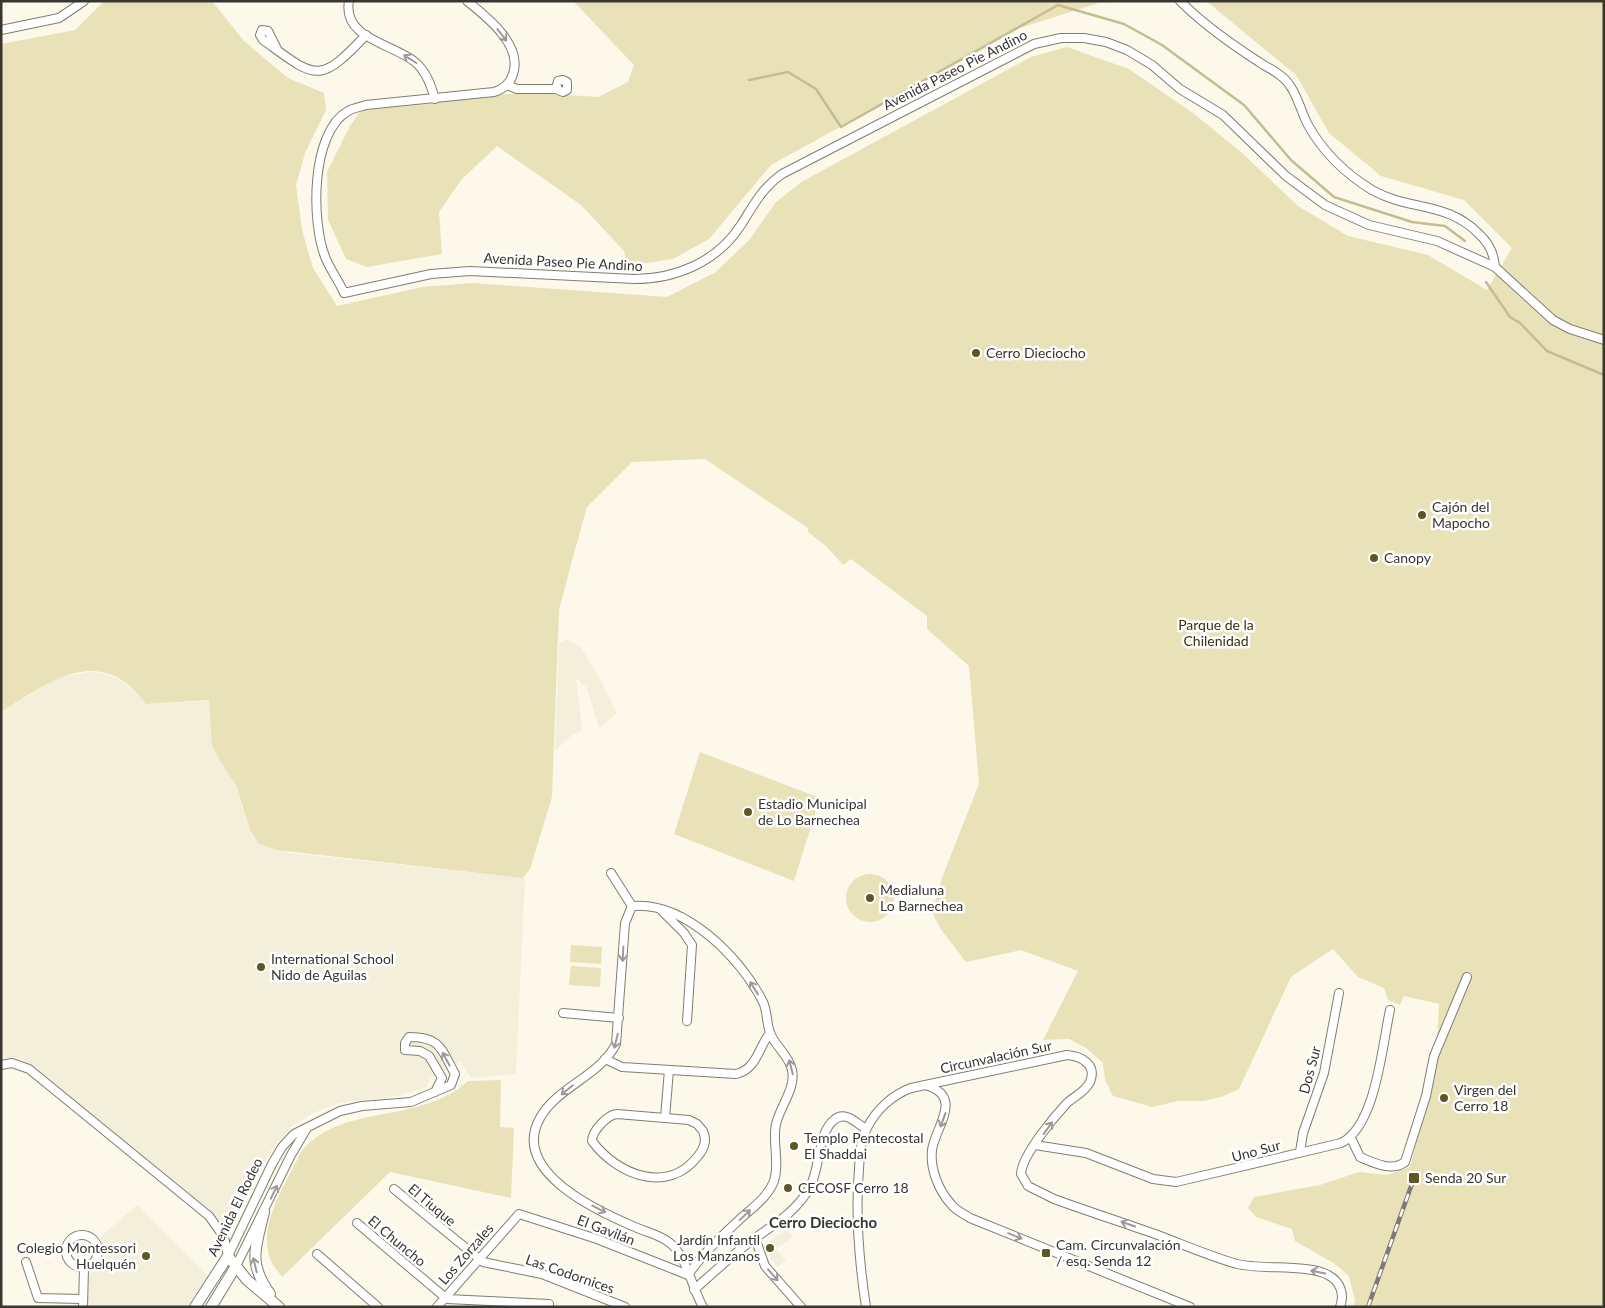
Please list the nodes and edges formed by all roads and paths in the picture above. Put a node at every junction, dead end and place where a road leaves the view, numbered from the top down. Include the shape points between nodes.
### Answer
1 (84, 1) edge
2 (349, 1) edge
3 (467, 1) edge
4 (1180, 1) edge
5 (1, 30) edge
6 (366, 35) junction
7 (277, 49) dead end
8 (507, 85) junction
9 (556, 89) dead end
10 (435, 99) junction
11 (1495, 267) junction
12 (1604, 340) edge
13 (611, 873) dead end
14 (632, 906) junction
15 (661, 909) junction
16 (1467, 978) dead end
17 (1339, 993) dead end
18 (1390, 1010) dead end
19 (563, 1013) dead end
20 (619, 1018) junction
21 (687, 1022) dead end
22 (770, 1033) junction
23 (605, 1059) junction
24 (1, 1065) edge
25 (669, 1070) junction
26 (923, 1085) junction
27 (435, 1092) junction
28 (665, 1118) junction
29 (308, 1128) junction
30 (866, 1129) junction
31 (1351, 1138) junction
32 (1036, 1145) junction
33 (282, 1147) junction
34 (1300, 1152) junction
35 (291, 1155) junction
36 (394, 1189) dead end
37 (264, 1212) junction
38 (248, 1214) junction
39 (514, 1217) joint
40 (357, 1223) dead end
41 (224, 1237) junction
42 (755, 1238) junction
43 (317, 1254) dead end
44 (228, 1256) junction
45 (477, 1259) junction
46 (26, 1262) dead end
47 (236, 1266) junction
48 (84, 1267) junction
49 (688, 1275) junction
50 (694, 1290) junction
51 (444, 1298) junction
52 (82, 1303) edge
53 (549, 1304) dead end
54 (195, 1307) edge
55 (211, 1307) edge
56 (279, 1307) edge
57 (378, 1307) edge
58 (436, 1307) edge
59 (625, 1307) edge
60 (702, 1307) edge
61 (801, 1307) edge
62 (866, 1307) edge
63 (1190, 1307) edge
64 (1340, 1307) edge

1 - 5 street via 59,18
2 - 6 street via 352,22
3 -> 8 street via 490,21 510,47 514,70
4 - 11 street via 1234,44 1283,77 1315,136 1351,176 1398,202 1431,206 1458,217 1487,243 1494,256
6 - 7 street via 337,65 320,71 301,67
10 -> 6 street via 426,75 416,63
8 - 9 street via 516,89
8 - 10 street via 494,92
10 - 11 street, Avenida Paseo Pie Andino via 366,105 347,112 334,126 326,142 318,171 316,217 326,260 344,293 431,274 470,271 645,279 678,273 708,258 726,244 761,192 782,174 1034,44 1072,37 1116,45 1152,65 1180,88 1223,115 1298,187 1339,213 1384,230 1436,241
11 - 12 street, Avenida Paseo Pie Andino via 1552,320 1570,330
13 - 14 street
14 - 15 street
14 -> 20 street via 625,923
15 - 21 street via 692,944
22 -> 15 street via 764,1005 739,968 708,933
16 - 31 street via 1434,1056 1426,1096 1405,1162 1400,1167 1381,1166 1360,1157
17 - 34 street, Dos Sur via 1324,1073 1303,1133
18 - 31 street via 1367,1112
19 - 20 street
20 -> 23 street via 616,1044
22 - 25 street via 752,1066 741,1073
49 -> 22 street via 706,1251 768,1193 775,1178 775,1127 792,1084 793,1072 789,1060
23 - 25 street via 622,1066
23 -> 49 street via 543,1114 533,1140 537,1158 546,1172 577,1198 669,1241
24 - 41 street via 12,1063 29,1069 209,1216
25 - 28 street
26 - 30 street via 905,1090 889,1100
32 -> 26 street, Circunvalación Sur via 1063,1108 1088,1085 1092,1072 1083,1059 1056,1056
26 -> 63 street, Circunvalación Sur via 940,1093 946,1104 933,1146 932,1162 934,1174 951,1205 970,1218
27 -> 27 street, Avenida El Rodeo via 451,1085 454,1074 436,1042 427,1037 409,1037 405,1050 420,1051 429,1056 442,1078
27 - 29 street, Avenida El Rodeo via 402,1104 351,1108 330,1115
28 - 28 street via 612,1115 593,1135 592,1141 617,1164 636,1174 654,1179 672,1176 696,1158 705,1137 695,1122
29 - 33 street, Avenida El Rodeo via 294,1134
29 - 35 street, Avenida El Rodeo
30 - 42 street via 847,1116 831,1122 810,1188 781,1221
30 - 62 street via 861,1148 856,1218
31 - 34 street, Uno Sur
32 - 34 street, Uno Sur via 1086,1153 1146,1177 1176,1182
64 -> 32 street, Circunvalación Sur via 1341,1289 1327,1274 1239,1264 1035,1191 1022,1180 1021,1174 1026,1158
33 - 35 street
33 - 38 street, Avenida El Rodeo
37 -> 35 street, Avenida El Rodeo
36 - 45 street, El Tiuque
37 - 47 street, Avenida El Rodeo
56 -> 37 street via 260,1281 253,1256
38 - 41 street via 238,1229
38 - 44 street, Avenida El Rodeo
39 - 45 street, Los Zorzales
39 - 49 street, El Gavilán via 523,1214 542,1220
40 - 51 street, El Chuncho
41 - 44 street
42 - 50 street
42 -> 61 street via 765,1266
43 - 57 street
44 - 47 street
44 - 54 street, Avenida El Rodeo
45 - 51 street, Los Zorzales
45 - 59 street, Las Codornices via 542,1274
46 - 52 street via 38,1298
47 - 55 street, Avenida El Rodeo
47 - 56 street via 247,1280
48 - 48 street via 93,1262 98,1252 91,1238 81,1235 68,1243 66,1253 74,1265
48 - 52 street
49 - 50 street
50 - 60 street
51 - 53 street
51 - 58 street, Los Zorzales

